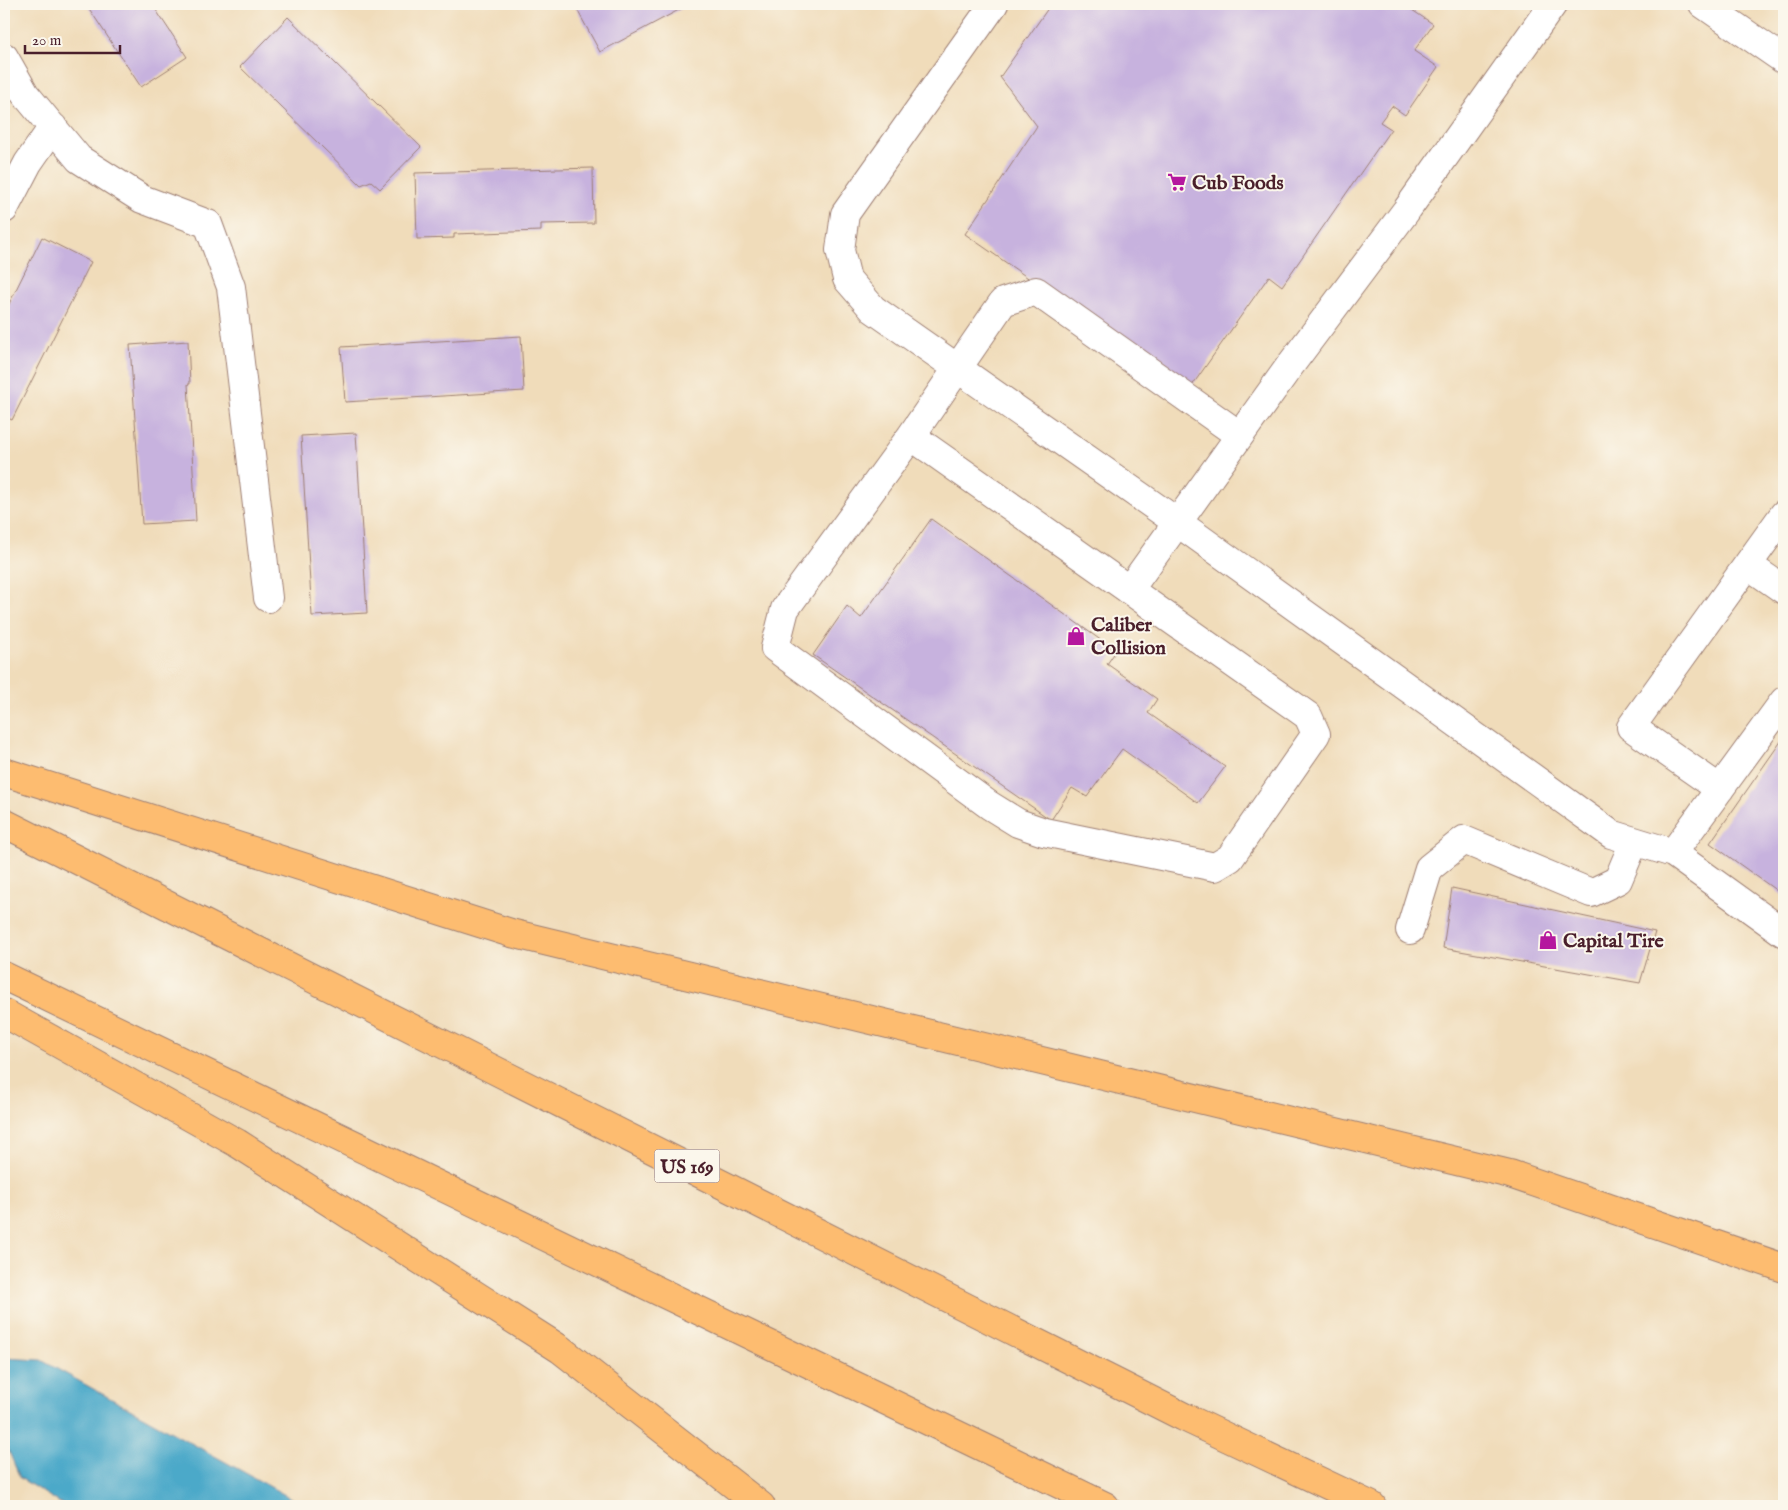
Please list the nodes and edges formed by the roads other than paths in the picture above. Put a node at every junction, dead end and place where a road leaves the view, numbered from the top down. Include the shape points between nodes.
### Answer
1 (994, 4) edge
2 (1553, 4) edge
3 (1703, 4) edge
4 (4, 57) edge
5 (1784, 60) edge
6 (52, 127) junction
7 (4, 210) edge
8 (958, 369) junction
9 (1239, 435) junction
10 (911, 436) junction
11 (1784, 514) edge
12 (1178, 522) junction
13 (1748, 565) junction
14 (1129, 590) junction
15 (1784, 590) edge
16 (268, 598) dead end
17 (1784, 701) edge
18 (4, 772) edge
19 (1720, 789) junction
20 (4, 823) edge
21 (1634, 842) junction
22 (1673, 854) junction
23 (1410, 930) dead end
24 (1784, 933) edge
25 (4, 976) edge
26 (4, 1013) edge
27 (1784, 1268) edge
28 (761, 1506) edge
29 (1105, 1506) edge
30 (1372, 1506) edge

1 - 8 street via 845,214 840,250 847,279 873,309
2 - 9 street via 1406,211
3 - 5 street
4 - 6 street via 25,94
6 - 7 street via 28,163
6 - 16 street via 79,159 142,199 208,224 231,287
8 - 9 street via 1003,302 1036,291
8 - 10 street
8 - 12 street
9 - 12 street
10 - 14 street
10 - 14 street via 785,609 774,648 1018,822 1044,832 1215,867 1230,858 1316,734 1308,716
11 - 13 street
12 - 14 street
12 - 21 street via 1611,834
13 - 15 street
13 - 19 street via 1631,727
17 - 19 street
18 - 27 highway via 511,933 1510,1174
19 - 22 street
20 - 30 highway, US 169 via 1184,1417
21 - 22 street
21 - 23 street via 1618,880 1591,893 1464,840 1429,868
22 - 24 street
25 - 29 highway
26 - 28 highway via 236,1143 560,1349

